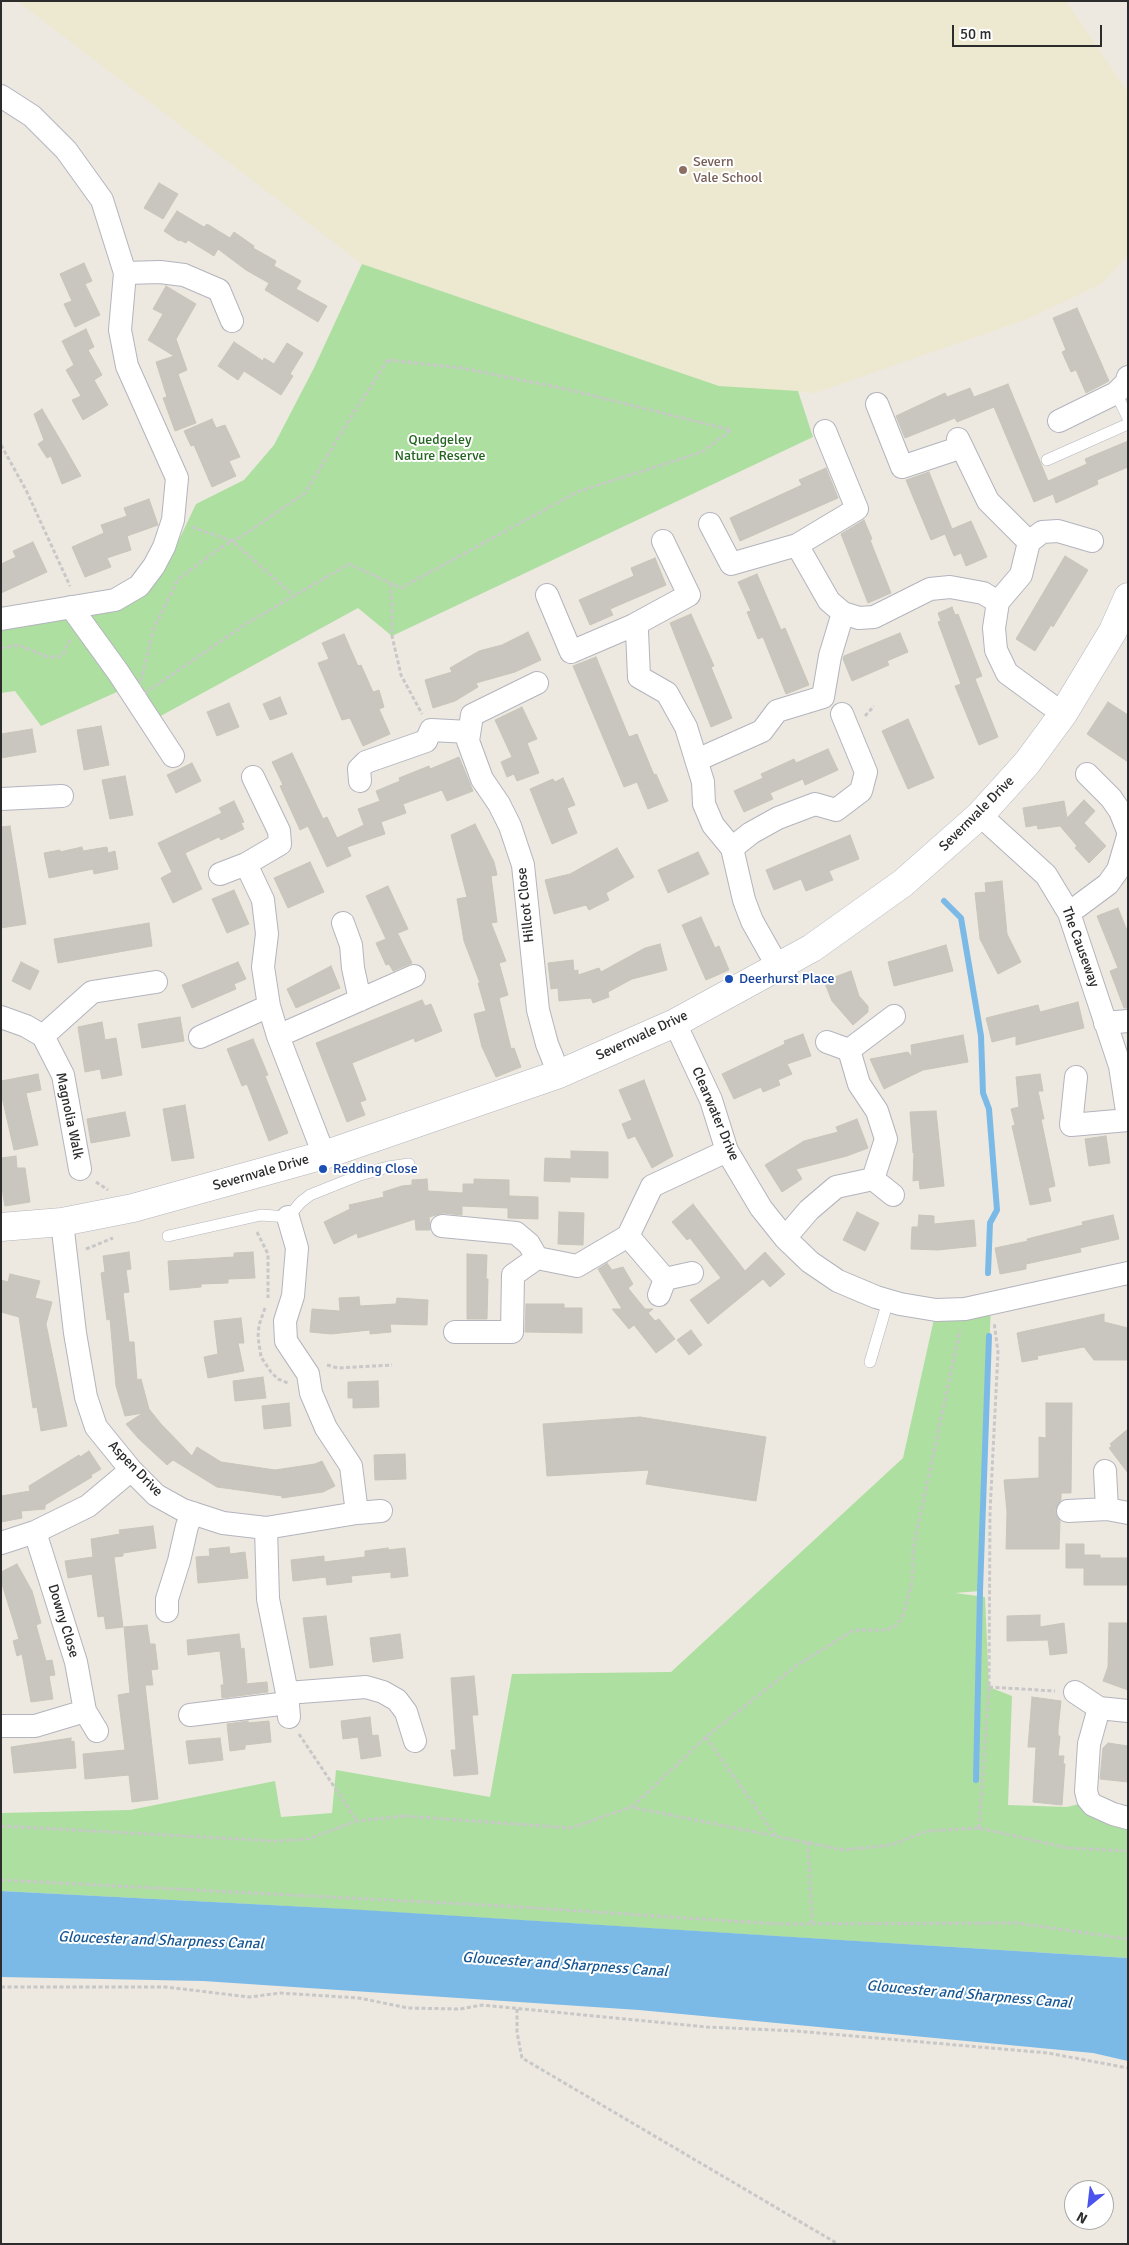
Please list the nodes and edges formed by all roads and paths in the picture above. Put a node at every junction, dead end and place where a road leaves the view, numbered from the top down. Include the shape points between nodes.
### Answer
1 (1, 96) edge
2 (126, 273) junction
3 (232, 321) dead end
4 (1122, 385) edge
5 (877, 404) dead end
6 (1128, 418) edge
7 (1059, 421) dead end
8 (1128, 424) edge
9 (824, 431) dead end
10 (1, 445) edge
11 (1047, 460) dead end
12 (173, 520) junction
13 (710, 524) dead end
14 (664, 540) dead end
15 (232, 541) junction
16 (1092, 541) dead end
17 (1029, 542) junction
18 (797, 545) junction
19 (391, 583) junction
20 (547, 595) dead end
21 (294, 596) junction
22 (1128, 597) edge
23 (998, 602) junction
24 (62, 609) junction
25 (843, 613) junction
26 (1, 619) edge
27 (635, 628) junction
28 (1, 648) edge
29 (537, 683) dead end
30 (136, 699) junction
31 (842, 714) dead end
32 (1063, 714) junction
33 (471, 724) junction
34 (431, 730) junction
35 (173, 756) dead end
36 (697, 760) junction
37 (1087, 774) dead end
38 (253, 777) dead end
39 (360, 781) dead end
40 (62, 796) dead end
41 (1, 799) edge
42 (980, 815) junction
43 (1128, 831) edge
44 (1128, 836) edge
45 (732, 848) junction
46 (246, 864) junction
47 (220, 874) dead end
48 (1069, 913) junction
49 (343, 923) dead end
50 (778, 967) junction
51 (414, 976) dead end
52 (156, 982) dead end
53 (360, 1000) junction
54 (269, 1006) junction
55 (894, 1016) dead end
56 (1, 1017) edge
57 (1128, 1021) edge
58 (675, 1023) junction
59 (1105, 1023) junction
60 (43, 1036) junction
61 (278, 1036) junction
62 (200, 1037) dead end
63 (827, 1042) dead end
64 (849, 1050) junction
65 (559, 1074) junction
66 (1076, 1077) dead end
67 (1128, 1119) edge
68 (727, 1150) junction
69 (324, 1155) junction
70 (409, 1164) dead end
71 (80, 1170) dead end
72 (874, 1179) junction
73 (893, 1195) dead end
74 (288, 1217) junction
75 (245, 1219) junction
76 (62, 1222) junction
77 (442, 1226) dead end
78 (1, 1227) edge
79 (168, 1236) dead end
80 (628, 1236) junction
81 (785, 1238) junction
82 (537, 1258) junction
83 (692, 1273) dead end
84 (1128, 1273) edge
85 (888, 1301) junction
86 (991, 1303) junction
87 (964, 1309) junction
88 (455, 1332) dead end
89 (870, 1362) dead end
90 (392, 1365) dead end
91 (316, 1369) junction
92 (131, 1470) junction
93 (1105, 1471) dead end
94 (381, 1511) dead end
95 (1068, 1511) dead end
96 (1117, 1511) edge
97 (193, 1513) junction
98 (357, 1513) junction
99 (266, 1528) junction
100 (35, 1532) junction
101 (1, 1543) edge
102 (167, 1612) dead end
103 (989, 1687) junction
104 (1075, 1692) joint
105 (288, 1705) junction
106 (1100, 1708) junction
107 (85, 1711) junction
108 (1128, 1711) edge
109 (190, 1715) dead end
110 (1, 1726) edge
111 (97, 1731) dead end
112 (706, 1737) junction
113 (415, 1741) dead end
114 (632, 1807) junction
115 (1128, 1818) edge
116 (357, 1821) junction
117 (1, 1826) edge
118 (979, 1828) junction
119 (776, 1835) junction
120 (808, 1842) junction
121 (1128, 1851) edge
122 (1, 1880) edge
123 (812, 1923) junction
124 (1128, 1939) edge
125 (1, 1986) edge
126 (517, 2009) junction
127 (1128, 2068) edge
128 (838, 2244) edge

1 - 2 street via 32,116 66,150 102,200
2 - 3 street via 184,275 219,290
2 - 12 street via 120,330 125,357 177,478
4 - 6 lane
4 - 7 street
5 - 17 street via 902,467 960,443 988,501
8 - 11 lane
9 - 18 street via 857,509
10 - 24 path via 26,490 71,588
12 - 15 path
12 - 24 street via 164,547 139,586 115,600
13 - 18 street via 731,564
14 - 27 street via 689,595
15 - 19 path via 305,493 388,360 462,368 566,388 731,430 702,452 577,492 401,588
15 - 21 path
15 - 30 path via 178,579 154,628
16 - 17 street via 1058,531 1042,532
17 - 23 street via 1021,575
18 - 25 street via 829,602
19 - 21 path via 349,564
19 - 34 path via 392,636 401,675
20 - 27 street via 571,652
21 - 30 path via 249,622
22 - 32 street, Severnvale Drive via 1113,631
23 - 25 street via 983,594 950,587 930,589 874,616 858,618
23 - 32 street via 994,628 996,650 1007,673
24 - 26 street
24 - 28 path via 71,638 64,653 58,657 48,657 18,645
24 - 30 street
25 - 36 street via 830,656 823,697 777,711 762,731
27 - 36 street via 638,677 667,693 686,727
29 - 33 street
30 - 35 street
31 - 45 street via 866,772 861,791 836,810 815,804 778,818
32 - 42 street, Severnvale Drive via 1026,763
33 - 34 street
33 - 65 street, Hillcot Close via 468,741 482,779 510,826 523,865 538,1010
34 - 39 street via 426,741 366,762 359,769
36 - 45 street via 704,804 713,825
37 - 43 street via 1111,798
38 - 46 street via 279,831 280,844
40 - 41 street
42 - 48 street, The Causeway via 1046,875
42 - 50 street, Severnvale Drive via 903,884 812,948
44 - 48 street via 1118,870 1108,884
45 - 50 street via 752,921
46 - 47 street
46 - 54 street via 263,900 268,934 263,967
48 - 59 street, The Causeway
49 - 53 street via 351,945
50 - 58 street, Severnvale Drive
51 - 53 street
52 - 60 street via 92,992
53 - 61 street
54 - 61 street
54 - 62 street
55 - 64 street
56 - 60 street
57 - 59 street
58 - 65 street, Severnvale Drive
58 - 68 street, Clearwater Drive via 711,1100
59 - 67 street, The Causeway via 1120,1066
60 - 71 street, Magnolia Walk via 62,1075
61 - 69 street
63 - 64 street
64 - 72 street via 859,1084 877,1111 886,1139
65 - 69 street, Severnvale Drive
66 - 67 street, The Causeway via 1071,1125
68 - 80 street via 652,1186
68 - 81 street, Clearwater Drive via 761,1208
69 - 76 street, Severnvale Drive via 153,1204
70 - 74 lane via 360,1175 310,1195
72 - 73 street
72 - 81 street via 836,1187 809,1210
74 - 75 lane via 261,1214
74 - 91 street via 297,1248 292,1296 285,1322 286,1341
75 - 79 lane
75 - 91 path via 260,1234 268,1254 270,1293 259,1325 261,1357 271,1372 284,1382 296,1384
76 - 78 street, Severnvale Drive
76 - 92 street, Aspen Drive via 74,1333 86,1397 96,1428
77 - 82 street via 516,1233 529,1244
80 - 82 street via 577,1266
80 - 83 street via 662,1287
81 - 85 street, Clearwater Drive via 810,1262 838,1281
82 - 88 street via 513,1276 512,1332
84 - 86 street
85 - 87 street, Clearwater Drive via 936,1310
85 - 89 lane
86 - 87 street, Clearwater Drive
86 - 103 path via 998,1352 990,1512
87 - 112 path via 913,1549 912,1583 904,1615 897,1625 887,1630 854,1630 797,1665
90 - 91 path
91 - 98 street via 311,1393 326,1428 351,1466
92 - 97 street, Aspen Drive via 156,1495
92 - 100 street via 88,1506
93 - 96 street
94 - 98 street, Aspen Drive
95 - 96 street
97 - 99 street, Aspen Drive via 223,1523
97 - 102 street via 167,1599
98 - 99 street, Aspen Drive
99 - 105 street via 268,1599
100 - 101 street
100 - 107 street, Downy Close via 76,1662
103 - 104 path
103 - 118 path
104 - 106 street
105 - 109 street
105 - 113 street via 366,1687 396,1700 406,1712
105 - 116 path
106 - 108 street
106 - 115 street via 1088,1744 1088,1799 1102,1810
107 - 110 street via 35,1726
107 - 111 street, Downy Close
112 - 114 path
112 - 119 path
114 - 116 path via 571,1828 428,1816
114 - 119 path
116 - 117 path via 308,1838 276,1841
118 - 120 path via 927,1831 891,1845 844,1850
118 - 121 path via 1068,1848
119 - 120 path
120 - 123 path
122 - 123 path via 505,1906 778,1924
123 - 124 path via 1017,1923
125 - 126 path via 165,1987 250,1997 280,1993 359,1998 408,2008 460,2009 482,2005
126 - 127 path via 1048,2053
126 - 128 path via 522,2058

